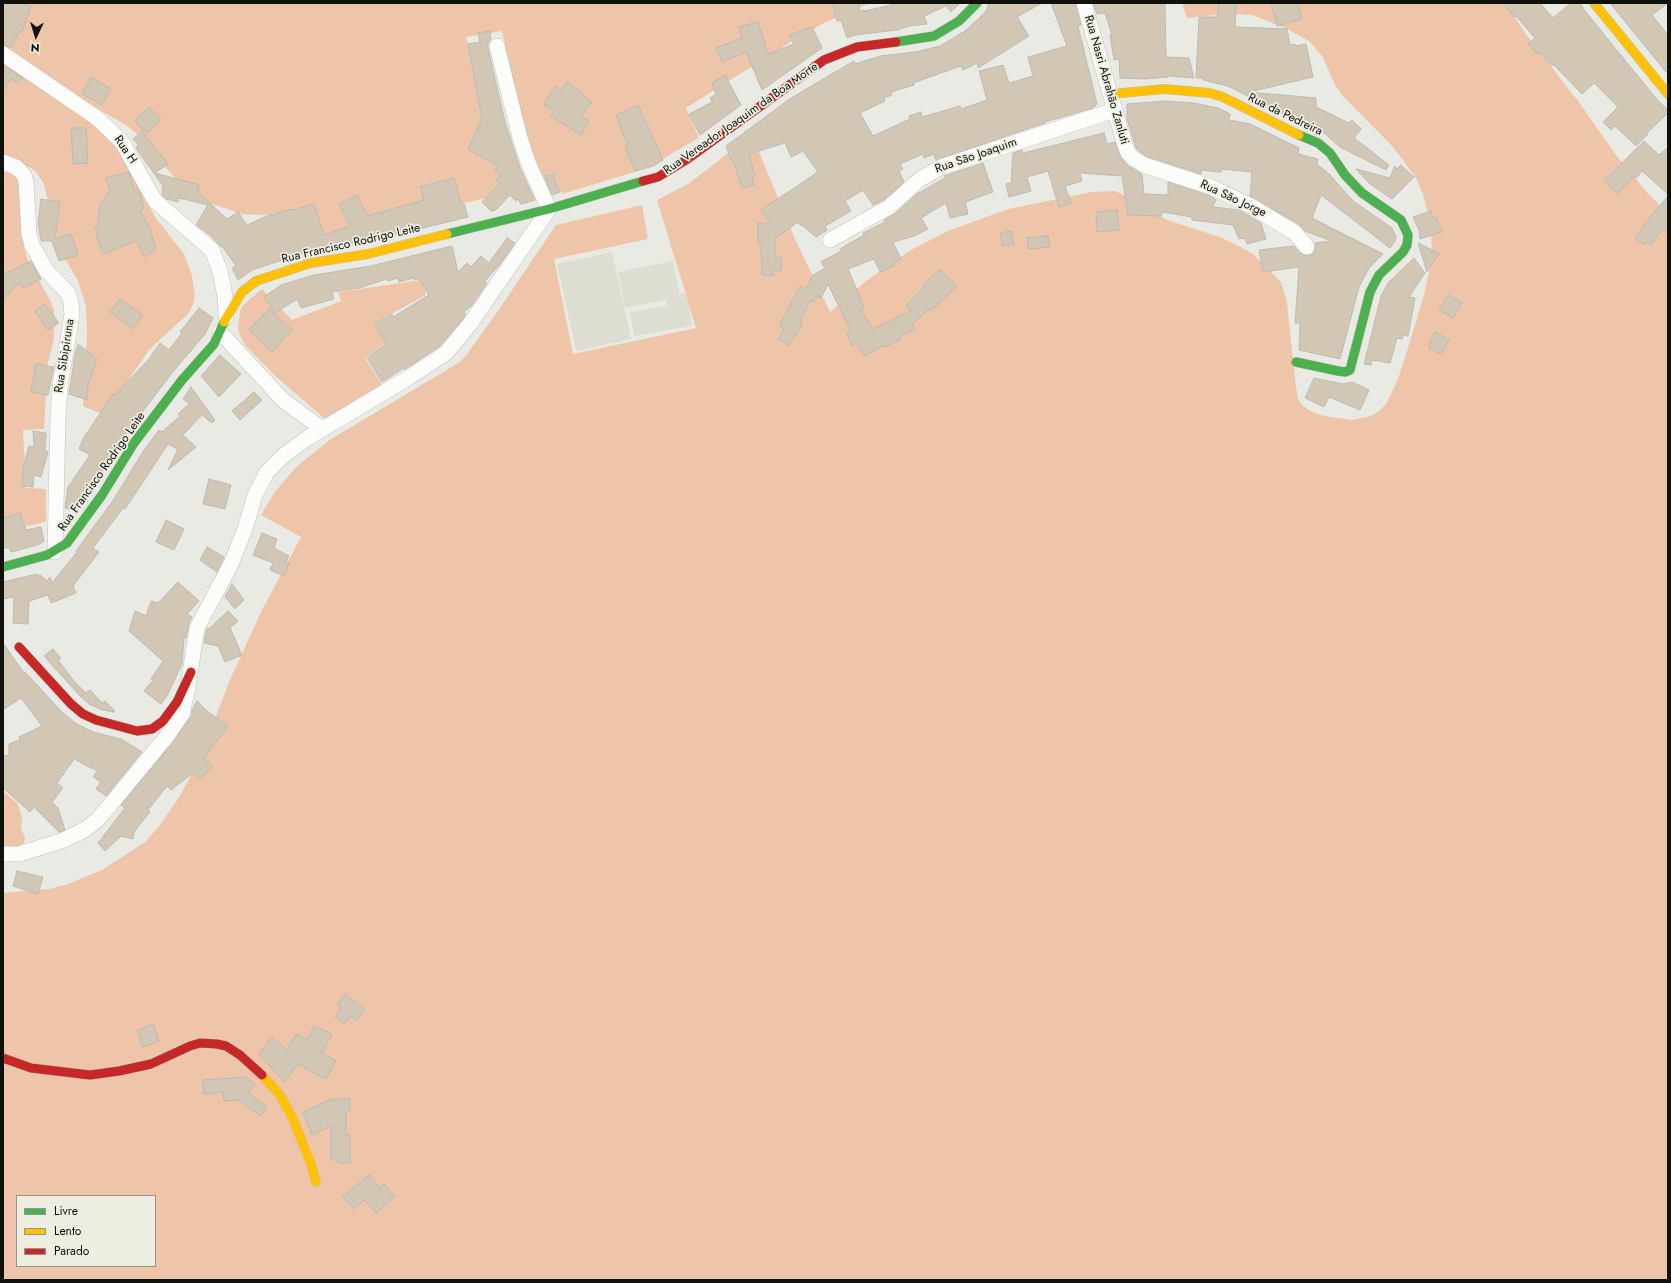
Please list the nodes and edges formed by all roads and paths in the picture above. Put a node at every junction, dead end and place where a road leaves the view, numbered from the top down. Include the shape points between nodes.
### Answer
1 (977, 3) edge
2 (1084, 3) edge
3 (1594, 3) edge
4 (497, 46) dead end
5 (3, 54) edge
6 (1111, 94) junction
7 (1668, 94) edge
8 (1114, 110) junction
9 (3, 162) edge
10 (1150, 167) joint
11 (549, 209) junction
12 (830, 240) dead end
13 (1307, 246) dead end
14 (220, 271) junction
15 (248, 286) junction
16 (226, 317) junction
17 (220, 332) junction
18 (1296, 362) dead end
19 (322, 429) junction
20 (55, 552) junction
21 (3, 567) edge
22 (19, 647) dead end
23 (191, 672) junction
24 (3, 854) edge
25 (3, 1058) edge
26 (316, 1182) dead end

1 - 11 street, Rua Vereador Joaquim da Boa Morte via 959,21 934,36 857,47 824,60 682,164 658,177
2 - 6 street, Rua Nasri Abrahão Zanluti
3 - 7 street
4 - 11 street via 520,138
5 - 14 street, Rua H via 111,130 129,152 155,201 212,250
6 - 8 street, Rua Nasri Abrahão Zanluti
6 - 18 street, Rua da Pedreira via 1164,89 1195,90 1223,97 1318,143 1330,153 1362,193 1401,220 1408,235 1407,245 1378,275 1374,283 1350,370 1338,371
8 - 10 street, Rua Nasri Abrahão Zanluti via 1128,153 1139,163
8 - 12 street, Rua São Joaquim via 940,167 919,180 889,207
9 - 20 street, Rua Sibipiruna via 24,175 32,245 46,270 68,293 71,302 72,314 58,416
10 - 13 street, Rua São Jorge via 1211,187 1252,206 1295,233
11 - 15 street, Rua Francisco Rodrigo Leite via 368,254 311,263 262,278
11 - 19 street via 456,342 440,358
14 - 15 street, Rua H via 230,286
14 - 16 street, Rua H
15 - 16 street, Rua Francisco Rodrigo Leite
16 - 17 street, Rua Francisco Rodrigo Leite
17 - 19 street via 284,400
17 - 20 street, Rua Francisco Rodrigo Leite via 214,344 182,380 134,443 74,535
19 - 23 street via 283,456 261,482 231,564 198,626
20 - 21 street
22 - 23 street via 83,714 137,731 152,729 163,721 177,702
23 - 24 street via 182,714 176,725 97,820 75,834 50,845 19,854
25 - 26 street via 47,1072 90,1075 151,1064 200,1043 226,1046 240,1055 280,1095 293,1119

